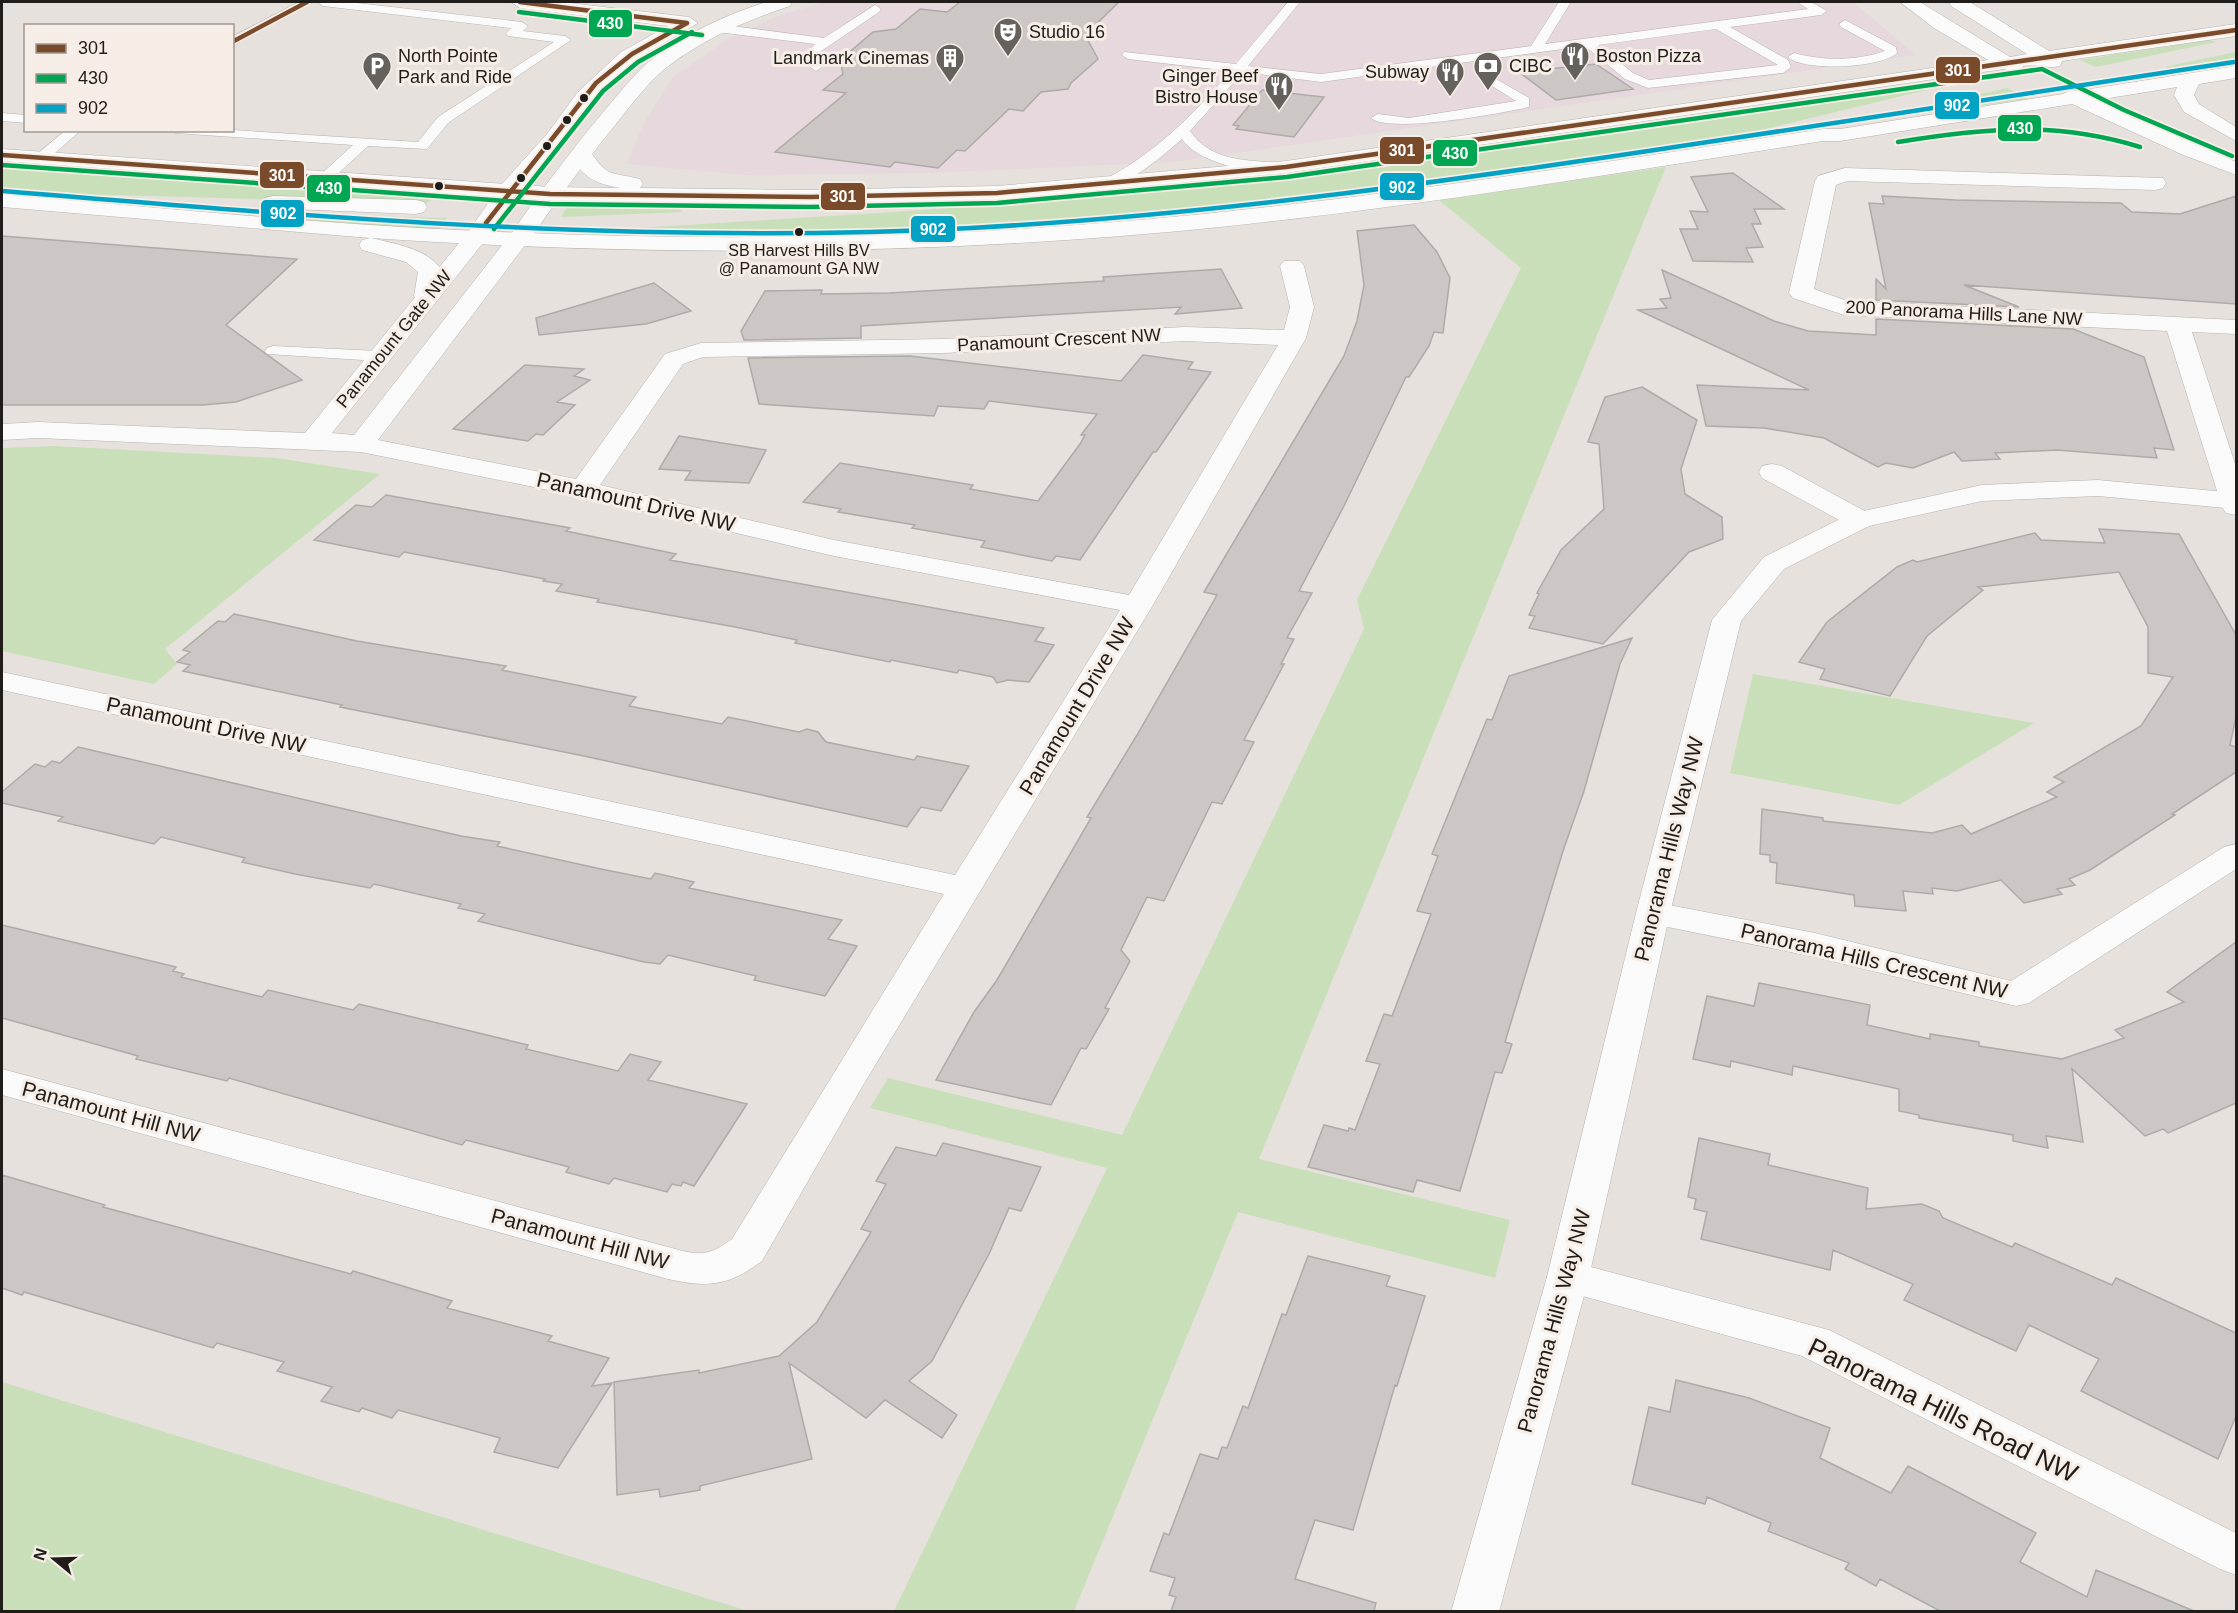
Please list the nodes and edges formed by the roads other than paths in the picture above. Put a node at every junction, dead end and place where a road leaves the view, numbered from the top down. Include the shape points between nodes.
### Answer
1 (307, 2) edge
2 (323, 2) edge
3 (520, 2) edge
4 (738, 2) edge
5 (783, 2) edge
6 (1294, 2) edge
7 (1565, 2) edge
8 (1803, 2) edge
9 (1908, 2) edge
10 (1964, 6) edge
11 (875, 9) dead end
12 (1821, 11) junction
13 (687, 22) junction
14 (2236, 24) edge
15 (1718, 25) junction
16 (717, 28) junction
17 (2236, 30) edge
18 (234, 41) edge
19 (829, 42) junction
20 (1588, 43) junction
21 (2236, 46) edge
22 (1535, 50) junction
23 (1128, 55) dead end
24 (1794, 57) dead end
25 (2044, 58) junction
26 (1458, 60) junction
27 (816, 67) dead end
28 (2016, 67) junction
29 (1237, 68) junction
30 (1477, 72) dead end
31 (2236, 72) edge
32 (1918, 76) junction
33 (2191, 79) junction
34 (2092, 82) junction
35 (1496, 83) dead end
36 (2110, 91) junction
37 (2073, 97) junction
38 (2, 117) edge
39 (1378, 118) dead end
40 (24, 119) edge
41 (1183, 131) junction
42 (73, 132) edge
43 (206, 132) edge
44 (1840, 135) junction
45 (2236, 135) edge
46 (363, 144) junction
47 (2236, 146) edge
48 (2187, 150) junction
49 (582, 154) junction
50 (2, 155) edge
51 (41, 158) junction
52 (1670, 158) junction
53 (1286, 167) junction
54 (2236, 169) edge
55 (324, 179) junction
56 (2155, 183) dead end
57 (1107, 184) junction
58 (997, 193) junction
59 (550, 194) junction
60 (810, 197) junction
61 (504, 198) junction
62 (2, 201) edge
63 (229, 222) junction
64 (524, 234) junction
65 (475, 238) junction
66 (1292, 266) dead end
67 (426, 296) junction
68 (2178, 326) junction
69 (2236, 327) edge
70 (1294, 338) junction
71 (273, 351) dead end
72 (379, 356) junction
73 (2, 432) edge
74 (313, 440) junction
75 (361, 444) junction
76 (1772, 472) dead end
77 (583, 489) junction
78 (2236, 503) edge
79 (1860, 520) junction
80 (1138, 605) junction
81 (2, 681) edge
82 (2236, 854) edge
83 (966, 888) junction
84 (1653, 913) junction
85 (2, 1082) edge
86 (1568, 1277) junction
87 (2236, 1555) edge
88 (1475, 1611) edge

1 - 18 lane
2 - 46 lane via 522,26 512,33 566,40 443,120 422,146
3 - 13 street
4 - 13 street, Panamount Gate NW
5 - 16 street, Panamount Gate NW
6 - 29 lane
7 - 22 lane
8 - 12 lane
9 - 28 street
9 - 32 street via 1938,34 1946,52
10 - 14 street via 2042,36 2089,41
10 - 25 street
11 - 19 lane
12 - 15 lane
12 - 24 lane via 1886,46 1891,53 1827,63
13 - 16 street
13 - 61 street, Panamount Gate NW via 628,56 606,74
15 - 20 lane
15 - 20 lane via 1785,67 1648,84 1629,76
16 - 19 lane
16 - 49 street, Panamount Gate NW via 664,60 641,80
17 - 25 street
19 - 27 lane via 813,51 807,60
20 - 22 lane
21 - 34 street via 2116,71
22 - 26 lane
23 - 29 lane
25 - 28 street via 2043,64
25 - 34 street
26 - 29 lane via 1322,78
26 - 30 lane
28 - 32 street
28 - 37 street
28 - 52 street
29 - 41 lane
31 - 33 street
32 - 53 street
33 - 36 street
33 - 45 street via 2184,95 2191,108
34 - 36 street
34 - 37 street
35 - 39 lane via 1524,104 1409,122
36 - 37 street
36 - 47 street
37 - 44 street
37 - 48 street
38 - 40 lane
41 - 53 lane via 1190,144 1209,157
41 - 57 lane via 1155,157
42 - 51 lane
43 - 46 lane
44 - 48 street via 1884,135 1940,125 2043,116 2094,122
44 - 52 street
46 - 55 lane
48 - 54 street
49 - 59 street, Panamount Gate NW
49 - 60 street via 593,174 616,181
50 - 51 street
51 - 55 street
52 - 64 street via 1258,217 1133,228 831,242
53 - 57 street
55 - 61 street
56 - 68 street, 200 Panorama Hills Lane NW via 1845,174 1826,181 1801,293 1844,308
57 - 58 street
58 - 60 street
58 - 64 street via 791,214
59 - 60 street
59 - 61 street via 528,200
59 - 64 street, Panamount Gate NW
61 - 62 street via 444,207 78,198
61 - 65 street, Panamount Gate NW
62 - 63 street
63 - 65 street
63 - 67 street via 380,247 414,257 430,270
64 - 65 street
64 - 75 street, Panamount Gate NW
65 - 67 street, Panamount Gate NW
66 - 70 street via 1302,307
67 - 72 street, Panamount Gate NW
68 - 69 street
68 - 78 street
70 - 77 street, Panamount Crescent NW via 1185,334 943,346 701,350 674,359
70 - 80 street
71 - 72 lane
72 - 74 street, Panamount Gate NW
73 - 74 street, Panamount Drive NW
74 - 75 street, Panamount Drive NW
75 - 77 street, Panamount Drive NW
76 - 79 street
77 - 80 street, Panamount Drive NW via 834,548
78 - 79 street, Panorama Hills Way NW via 2098,488 1982,493
79 - 84 street, Panorama Hills Way NW via 1774,563 1727,620
80 - 83 street, Panamount Drive NW
81 - 83 street, Panamount Drive NW
82 - 84 street, Panorama Hills Crescent NW via 2016,994 1815,945
83 - 85 street, Panamount Hill NW via 747,1250 731,1263 705,1272
84 - 86 street, Panorama Hills Way NW
86 - 87 street, Panorama Hills Road NW via 1814,1342
86 - 88 street, Panorama Hills Way NW

